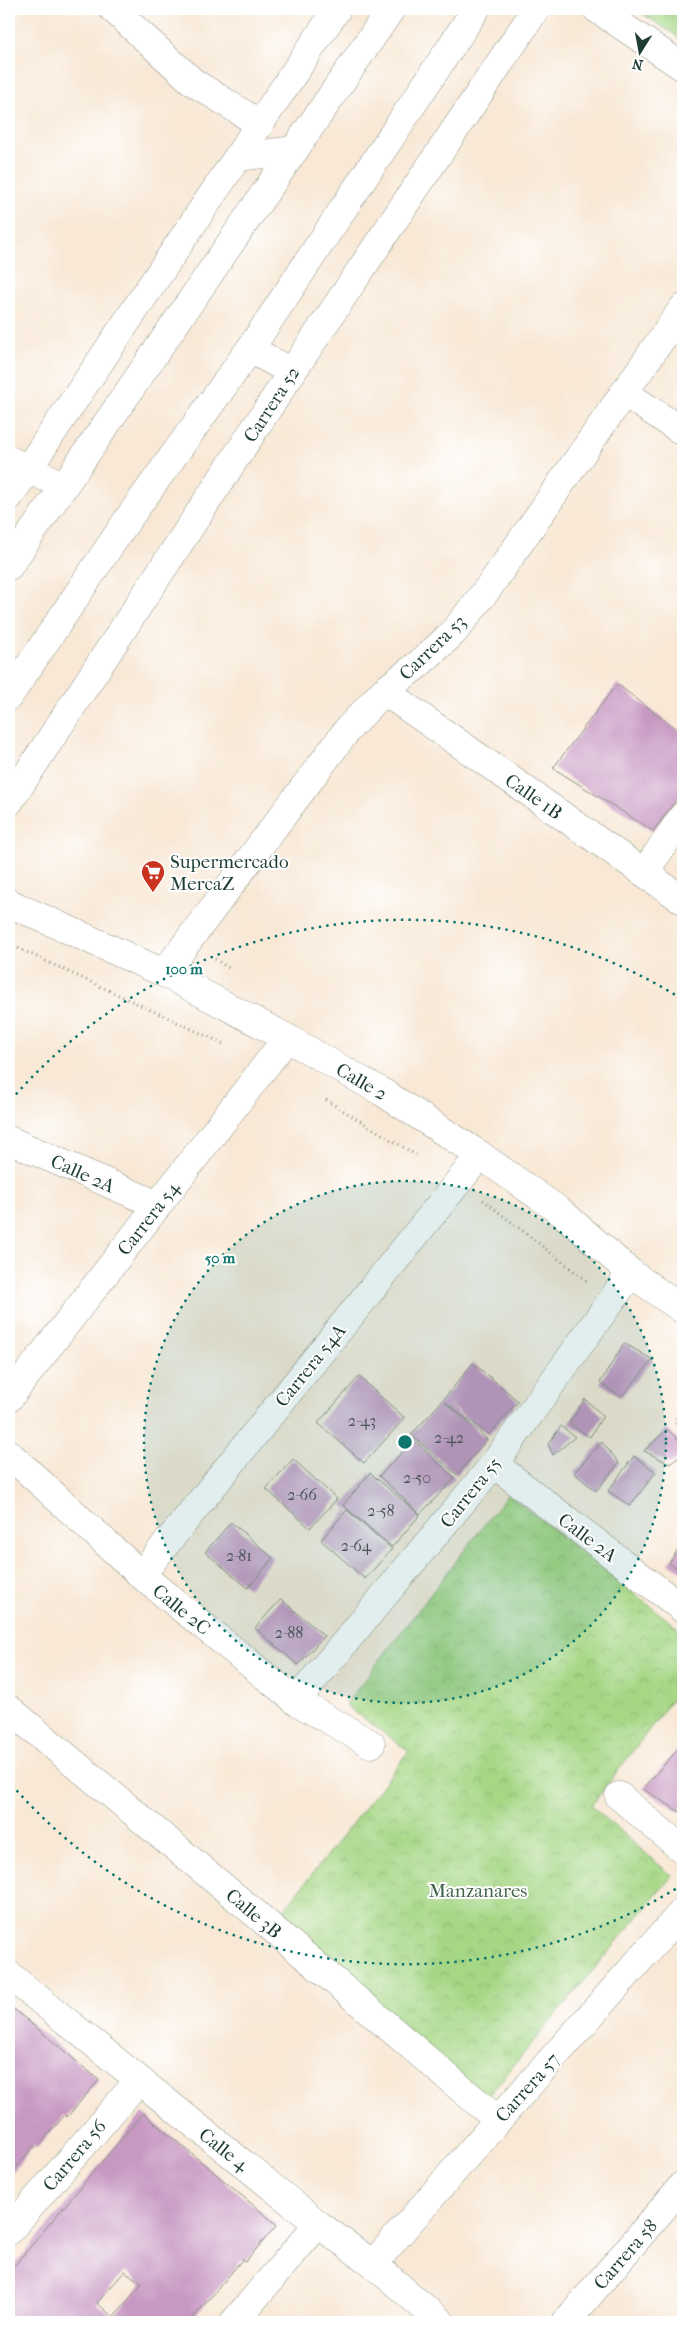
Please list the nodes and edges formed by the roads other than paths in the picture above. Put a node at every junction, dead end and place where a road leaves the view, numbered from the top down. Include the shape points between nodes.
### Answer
1 (113, 9) edge
2 (337, 9) edge
3 (391, 9) edge
4 (476, 9) edge
5 (536, 9) edge
6 (597, 9) edge
7 (683, 67) edge
8 (260, 124) junction
9 (295, 150) junction
10 (238, 157) junction
11 (683, 308) edge
12 (250, 349) junction
13 (292, 372) junction
14 (625, 393) junction
15 (683, 432) edge
16 (18, 465) edge
17 (62, 485) junction
18 (9, 497) edge
19 (9, 566) edge
20 (384, 691) junction
21 (9, 696) edge
22 (9, 802) edge
23 (683, 816) edge
24 (644, 873) junction
25 (683, 900) edge
26 (9, 903) edge
27 (164, 973) junction
28 (287, 1038) junction
29 (9, 1140) edge
30 (480, 1155) junction
31 (158, 1205) junction
32 (631, 1273) junction
33 (683, 1310) edge
34 (9, 1398) edge
35 (9, 1454) edge
36 (494, 1464) junction
37 (141, 1576) junction
38 (683, 1609) edge
39 (296, 1701) junction
40 (9, 1709) edge
41 (371, 1744) dead end
42 (619, 1796) dead end
43 (683, 1850) edge
44 (683, 1911) edge
45 (9, 1975) edge
46 (139, 2080) junction
47 (498, 2120) junction
48 (683, 2185) edge
49 (318, 2224) junction
50 (9, 2231) edge
51 (373, 2264) junction
52 (234, 2322) edge
53 (440, 2322) edge
54 (566, 2322) edge

1 - 8 street via 193,82
2 - 8 street
3 - 9 street
4 - 12 street
5 - 13 street, Carrera 52
6 - 7 street
8 - 10 street
9 - 10 street
9 - 17 street
10 - 16 street
11 - 14 street, Carrera 53
12 - 13 street
12 - 21 street via 128,519
13 - 22 street, Carrera 52
14 - 15 street
14 - 20 street, Carrera 53 via 453,633
16 - 17 street
16 - 18 street
17 - 19 street
20 - 24 street, Calle 1B
20 - 27 street, Carrera 53 via 348,729
23 - 24 street
24 - 25 street, Calle 1B
26 - 27 street, Calle 2
27 - 28 street, Calle 2
28 - 30 street, Calle 2 via 382,1092
28 - 31 street, Carrera 54
29 - 31 street, Calle 2A
30 - 32 street, Calle 2 via 561,1212
30 - 37 street, Carrera 54A
31 - 34 street, Carrera 54
32 - 33 street, Calle 2
32 - 36 street, Carrera 55
35 - 37 street, Calle 2C
36 - 38 street, Calle 2A
36 - 39 street, Carrera 55
37 - 39 street, Calle 2C
39 - 41 street, Calle 2C
40 - 47 street, Calle 3B via 258,1915
42 - 43 street
44 - 47 street, Carrera 57
45 - 46 street, Calle 4
46 - 49 street, Calle 4
46 - 50 street, Carrera 56
47 - 51 street, Carrera 57
48 - 54 street, Carrera 58
49 - 51 street, Calle 4
49 - 52 street
51 - 53 street, Calle 4

